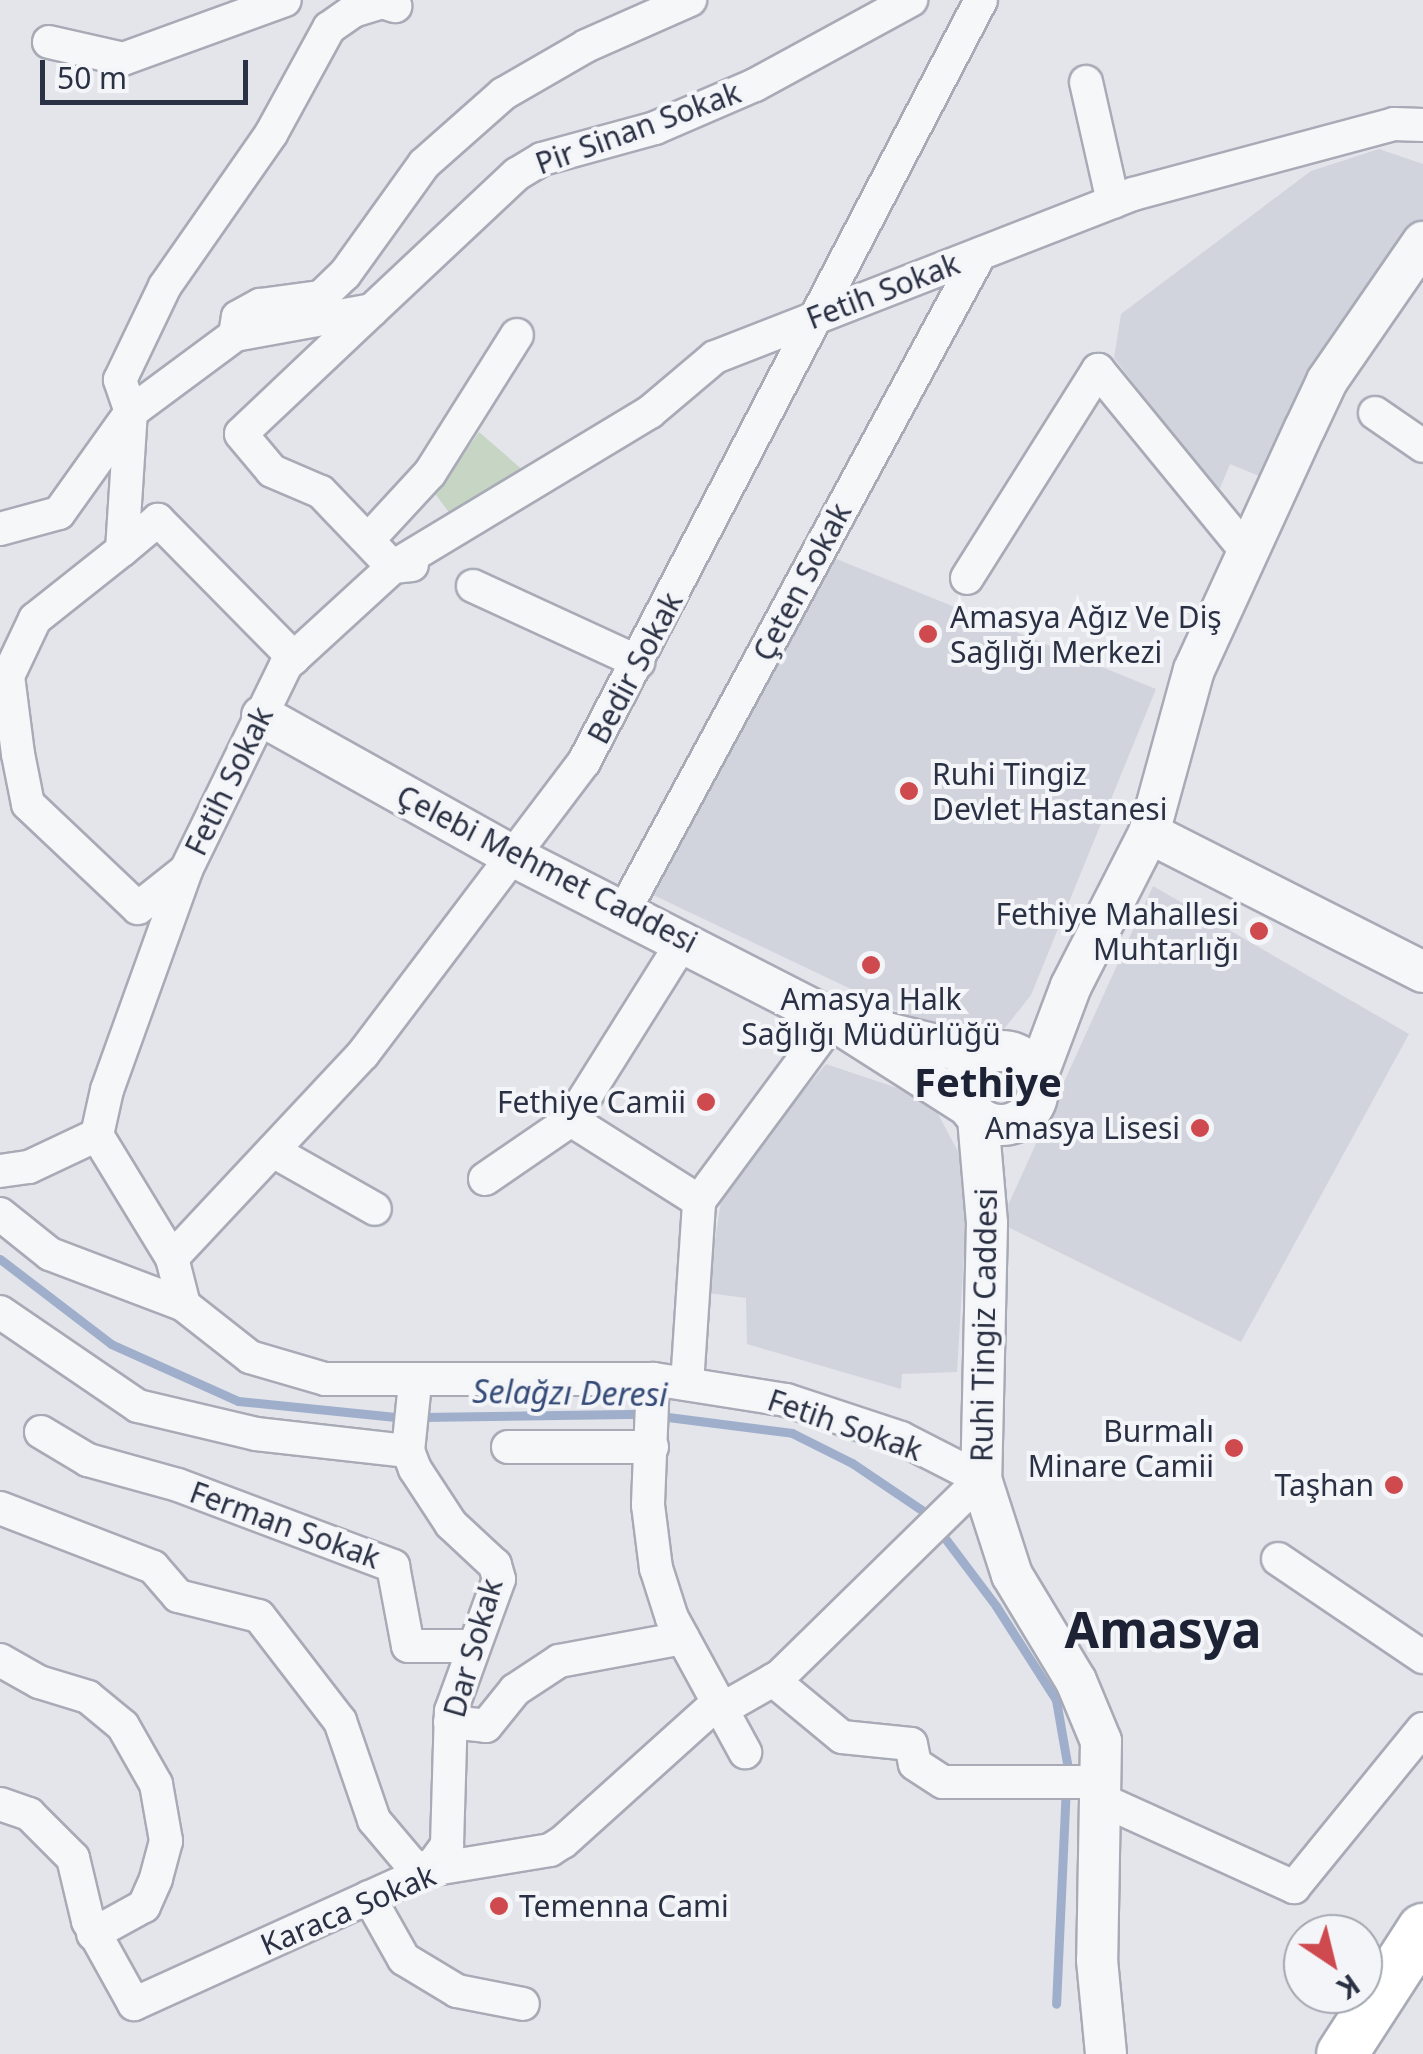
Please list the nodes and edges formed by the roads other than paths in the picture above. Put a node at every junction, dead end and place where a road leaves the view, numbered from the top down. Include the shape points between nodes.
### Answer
1 (285, 0) edge
2 (690, 0) edge
3 (911, 0) edge
4 (981, 0) edge
5 (375, 4) edge
6 (50, 42) dead end
7 (1086, 82) dead end
8 (1423, 125) edge
9 (1113, 202) junction
10 (1423, 242) edge
11 (980, 254) junction
12 (372, 310) junction
13 (817, 318) junction
14 (235, 335) junction
15 (517, 336) dead end
16 (131, 412) junction
17 (1375, 414) dead end
18 (1423, 446) edge
19 (0, 529) edge
20 (370, 539) junction
21 (122, 550) junction
22 (1248, 553) junction
23 (426, 563) dead end
24 (393, 567) junction
25 (966, 578) dead end
26 (473, 586) dead end
27 (294, 658) junction
28 (638, 662) junction
29 (262, 716) junction
30 (1149, 834) junction
31 (516, 858) junction
32 (186, 870) junction
33 (624, 912) junction
34 (684, 940) junction
35 (1420, 964) edge
36 (1071, 986) junction
37 (833, 1020) junction
38 (992, 1054) junction
39 (1036, 1079) junction
40 (986, 1116) junction
41 (572, 1120) junction
42 (97, 1135) junction
43 (273, 1151) junction
44 (0, 1171) edge
45 (485, 1179) dead end
46 (699, 1200) junction
47 (375, 1209) dead end
48 (0, 1214) edge
49 (172, 1258) junction
50 (184, 1305) junction
51 (0, 1312) edge
52 (687, 1384) junction
53 (652, 1385) junction
54 (414, 1388) junction
55 (41, 1432) dead end
56 (652, 1443) junction
57 (409, 1444) junction
58 (508, 1448) dead end
59 (982, 1479) junction
60 (0, 1508) edge
61 (1278, 1560) dead end
62 (682, 1638) junction
63 (473, 1646) junction
64 (1423, 1657) edge
65 (0, 1660) edge
66 (773, 1680) junction
67 (724, 1708) junction
68 (450, 1722) junction
69 (1423, 1729) edge
70 (745, 1752) dead end
71 (1085, 1786) junction
72 (0, 1804) edge
73 (429, 1870) junction
74 (369, 1897) junction
75 (1423, 1929) edge
76 (94, 1934) junction
77 (1423, 1989) edge
78 (523, 2004) dead end
79 (1106, 2054) edge
80 (1342, 2054) edge
81 (1380, 2054) edge

1 - 6 street via 124,59
2 - 14 street via 586,46 503,94 424,164 345,274 321,296 260,306 238,318
3 - 12 street, Pir Sinan Sokak via 755,85 655,128 542,158
4 - 13 street, Bedir Sokak
5 - 16 street via 330,28 271,134 165,286 120,380
7 - 9 street
8 - 9 street, Fetih Sokak via 1394,124
9 - 11 street, Fetih Sokak
10 - 22 street via 1328,381
11 - 13 street, Fetih Sokak
11 - 33 street, Çeten Sokak
12 - 14 street
12 - 20 street, Pir Sinan Sokak via 241,434 272,471 320,492
13 - 24 street, Fetih Sokak via 715,356 650,412
13 - 28 street, Bedir Sokak
14 - 16 street
15 - 20 street via 430,473
16 - 19 street via 59,513
16 - 21 street
17 - 18 street
20 - 24 street
21 - 27 street via 158,520
21 - 32 street via 35,619 8,676 28,804 138,908
22 - 25 street via 1098,370
22 - 30 street via 1194,670
23 - 24 street
24 - 27 street, Fetih Sokak
26 - 28 street
27 - 29 street, Fetih Sokak
28 - 31 street, Bedir Sokak via 584,762
29 - 31 street, Çelebi Mehmet Caddesi
29 - 32 street, Fetih Sokak
30 - 35 street
30 - 36 street
31 - 33 street, Çelebi Mehmet Caddesi
31 - 43 street, Bedir Sokak via 363,1054
32 - 42 street, Fetih Sokak
33 - 34 street, Çelebi Mehmet Caddesi
34 - 37 street, Çelebi Mehmet Caddesi
34 - 41 street
36 - 38 street
36 - 39 street
37 - 38 street, Çelebi Mehmet Caddesi
37 - 40 street, Çelebi Mehmet Caddesi
37 - 46 street
38 - 39 street via 1027,1062
38 - 40 street via 966,1074
39 - 40 street via 1032,1108
40 - 59 street, Ruhi Tingiz Caddesi
41 - 45 street
41 - 46 street
42 - 44 street via 29,1168
42 - 49 street
43 - 47 street
43 - 49 street, Bedir Sokak
46 - 52 street
48 - 50 street, Fetih Sokak via 50,1254
49 - 50 street
50 - 54 street, Fetih Sokak via 250,1356 325,1379
51 - 57 street via 138,1406 256,1434
52 - 53 street, Fetih Sokak
52 - 59 street, Fetih Sokak via 786,1400 902,1438
53 - 54 street, Fetih Sokak
53 - 56 street
54 - 57 street
55 - 63 street, Ferman Sokak via 88,1460 178,1485 392,1566 408,1646
56 - 58 street
56 - 62 street via 648,1505 656,1568
57 - 63 street, Dar Sokak via 451,1524 495,1565 499,1579
59 - 66 street, Karaca Sokak
59 - 71 street, Ruhi Tingiz Caddesi via 1012,1575 1076,1681 1101,1741
60 - 73 street via 153,1566 178,1596 258,1616 340,1722 374,1820 412,1865
61 - 64 street
62 - 67 street
62 - 68 street via 559,1662 515,1690 486,1726
63 - 68 street, Dar Sokak
65 - 76 street via 39,1682 88,1697 123,1726 156,1784 166,1841 156,1878 144,1906
66 - 67 street, Karaca Sokak
66 - 71 street via 842,1737 911,1744 914,1764 943,1782
67 - 70 street
67 - 73 street, Karaca Sokak via 714,1706 550,1850
68 - 73 street, Dar Sokak via 448,1845
69 - 71 street via 1294,1888
71 - 79 street, Ruhi Tingiz Caddesi
72 - 76 street, Karaca Sokak via 30,1814 60,1839 73,1858
73 - 74 street, Karaca Sokak
74 - 76 street, Karaca Sokak via 134,2004
74 - 78 street via 404,1959 456,1991
75 - 80 main road
77 - 81 main road

